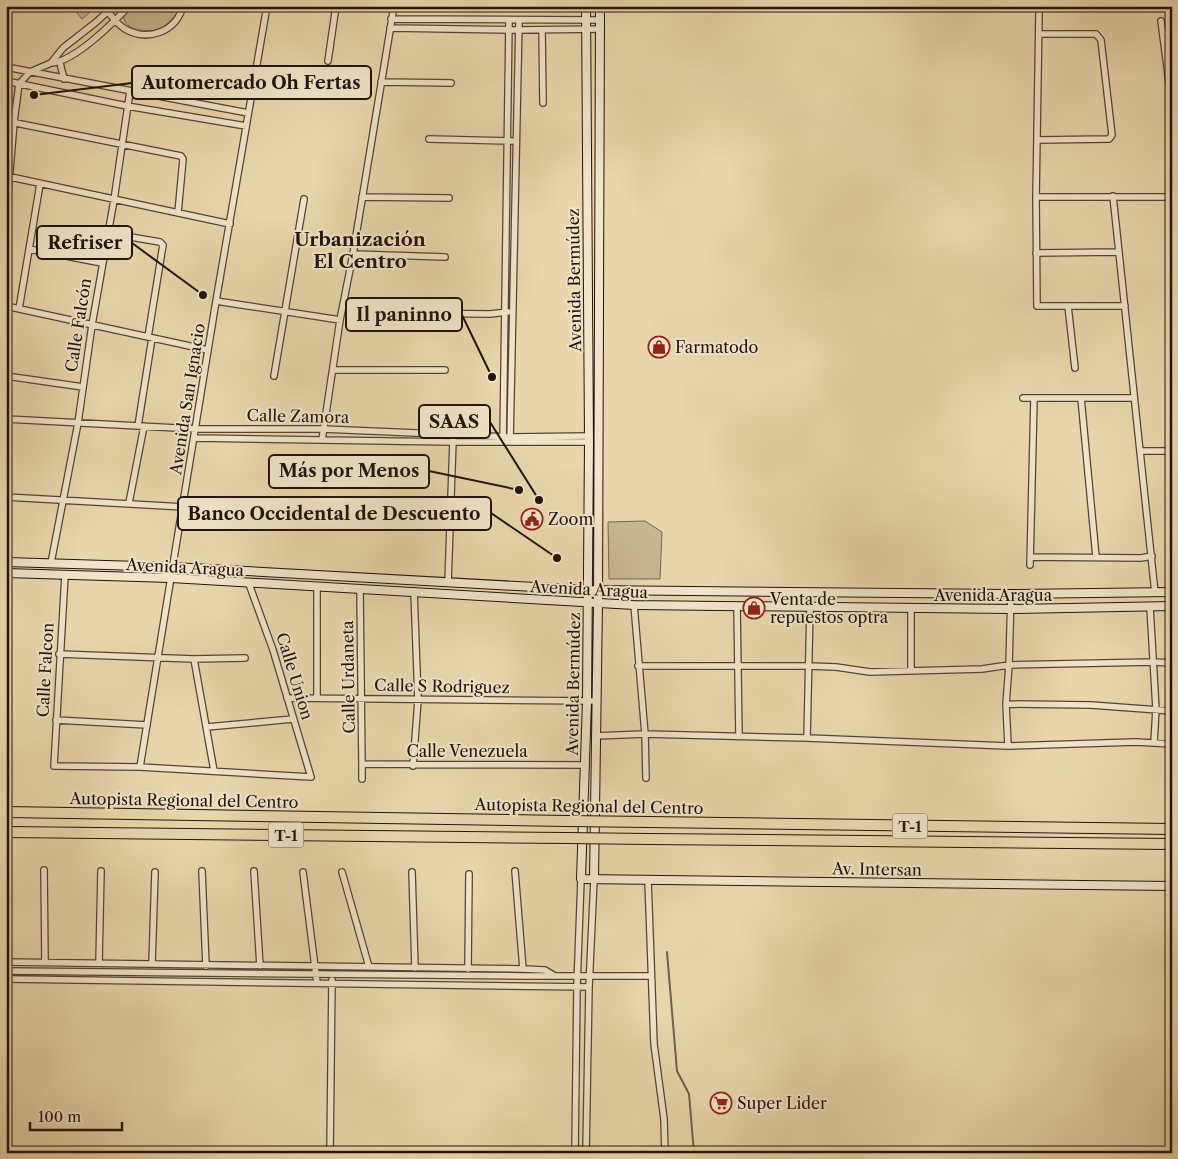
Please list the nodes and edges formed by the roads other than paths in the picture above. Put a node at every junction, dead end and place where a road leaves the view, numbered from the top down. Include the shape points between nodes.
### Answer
1 (114, 6) edge
2 (130, 6) edge
3 (183, 6) edge
4 (267, 6) edge
5 (336, 6) edge
6 (394, 6) edge
7 (586, 6) edge
8 (600, 6) edge
9 (108, 12) junction
10 (1039, 13) dead end
11 (116, 20) junction
12 (391, 20) junction
13 (509, 21) junction
14 (519, 21) junction
15 (1161, 21) dead end
16 (600, 24) junction
17 (586, 25) junction
18 (390, 28) junction
19 (509, 30) junction
20 (518, 30) junction
21 (542, 30) junction
22 (1172, 33) edge
23 (1039, 34) junction
24 (1163, 34) junction
25 (328, 61) dead end
26 (51, 63) junction
27 (60, 63) junction
28 (6, 67) edge
29 (30, 72) junction
30 (64, 78) junction
31 (6, 81) edge
32 (381, 82) junction
33 (451, 83) dead end
34 (19, 84) junction
35 (1171, 87) edge
36 (130, 91) junction
37 (543, 103) dead end
38 (1172, 105) edge
39 (127, 106) junction
40 (248, 113) junction
41 (6, 121) edge
42 (14, 122) junction
43 (246, 126) junction
44 (429, 139) dead end
45 (509, 140) junction
46 (1037, 140) junction
47 (516, 141) junction
48 (122, 144) junction
49 (8, 177) edge
50 (40, 184) junction
51 (1112, 196) junction
52 (362, 197) junction
53 (1036, 197) junction
54 (1172, 197) edge
55 (449, 198) dead end
56 (304, 199) dead end
57 (114, 200) junction
58 (178, 213) junction
59 (6, 218) edge
60 (230, 224) junction
61 (107, 233) junction
62 (28, 249) junction
63 (1119, 252) junction
64 (1036, 253) junction
65 (353, 254) junction
66 (445, 257) dead end
67 (102, 263) junction
68 (216, 301) junction
69 (6, 306) edge
70 (1068, 306) junction
71 (1125, 306) junction
72 (588, 308) junction
73 (18, 309) junction
74 (600, 309) junction
75 (284, 312) junction
76 (505, 312) junction
77 (513, 312) junction
78 (399, 313) dead end
79 (340, 320) junction
80 (92, 324) junction
81 (150, 338) junction
82 (208, 350) junction
83 (1075, 368) dead end
84 (334, 370) junction
85 (446, 370) dead end
86 (6, 376) edge
87 (274, 376) dead end
88 (83, 387) junction
89 (1022, 398) dead end
90 (1034, 398) junction
91 (1081, 398) junction
92 (1134, 398) junction
93 (6, 419) edge
94 (78, 423) junction
95 (141, 426) junction
96 (196, 429) junction
97 (323, 429) junction
98 (453, 434) junction
99 (195, 438) junction
100 (503, 439) junction
101 (510, 439) junction
102 (589, 439) junction
103 (322, 440) junction
104 (453, 442) junction
105 (1140, 451) junction
106 (1172, 451) edge
107 (6, 497) edge
108 (64, 499) junction
109 (129, 503) junction
110 (184, 507) junction
111 (1152, 556) junction
112 (1030, 557) junction
113 (1096, 557) junction
114 (6, 562) edge
115 (51, 563) junction
116 (1030, 565) dead end
117 (173, 567) junction
118 (6, 573) edge
119 (65, 576) junction
120 (171, 578) junction
121 (448, 582) junction
122 (249, 584) junction
123 (317, 587) junction
124 (360, 589) junction
125 (588, 590) junction
126 (598, 590) junction
127 (414, 591) junction
128 (1155, 592) junction
129 (1172, 592) edge
130 (1011, 594) junction
131 (588, 604) junction
132 (598, 604) junction
133 (634, 605) junction
134 (737, 606) junction
135 (1172, 606) edge
136 (810, 607) junction
137 (1150, 607) junction
138 (911, 608) junction
139 (1011, 609) junction
140 (59, 654) junction
141 (158, 657) junction
142 (246, 658) dead end
143 (194, 659) junction
144 (1154, 662) junction
145 (1172, 663) edge
146 (1009, 665) junction
147 (638, 666) junction
148 (738, 666) junction
149 (808, 666) junction
150 (911, 670) junction
151 (287, 698) junction
152 (317, 698) junction
153 (363, 699) junction
154 (418, 700) junction
155 (588, 701) junction
156 (596, 702) junction
157 (1006, 704) junction
158 (1156, 709) junction
159 (1172, 711) edge
160 (293, 719) junction
161 (56, 720) junction
162 (147, 725) junction
163 (207, 727) junction
164 (644, 734) junction
165 (595, 736) junction
166 (739, 736) junction
167 (807, 738) junction
168 (1154, 743) junction
169 (1172, 744) edge
170 (1008, 746) junction
171 (362, 764) junction
172 (586, 765) junction
173 (413, 766) junction
174 (140, 767) junction
175 (214, 771) junction
176 (646, 778) dead end
177 (362, 779) dead end
178 (6, 812) edge
179 (1172, 829) edge
180 (6, 832) edge
181 (1172, 844) edge
182 (44, 870) dead end
183 (102, 871) dead end
184 (202, 871) dead end
185 (254, 871) dead end
186 (514, 871) dead end
187 (155, 872) dead end
188 (303, 872) dead end
189 (342, 872) dead end
190 (412, 872) dead end
191 (469, 874) dead end
192 (582, 879) junction
193 (594, 879) junction
194 (648, 880) junction
195 (1172, 886) edge
196 (6, 962) edge
197 (45, 962) junction
198 (99, 963) junction
199 (152, 964) junction
200 (206, 965) junction
201 (260, 966) junction
202 (316, 966) junction
203 (332, 967) junction
204 (369, 967) junction
205 (415, 968) junction
206 (468, 968) junction
207 (523, 968) junction
208 (6, 971) edge
209 (206, 972) junction
210 (317, 974) junction
211 (332, 975) junction
212 (589, 975) junction
213 (468, 976) junction
214 (555, 976) junction
215 (577, 976) junction
216 (651, 976) junction
217 (6, 979) edge
218 (317, 983) junction
219 (332, 983) junction
220 (577, 986) junction
221 (589, 986) junction
222 (330, 1153) edge
223 (575, 1153) edge
224 (586, 1153) edge
225 (665, 1153) edge

1 - 9 street
2 - 11 street
3 - 11 street via 174,23 152,35 129,31
4 - 40 street, Avenida San Ignacio
5 - 25 street
6 - 12 street
7 - 17 street, Avenida Bermúdez
8 - 16 street, Avenida Bermúdez
9 - 11 street
9 - 26 street via 63,48
10 - 23 street
11 - 27 street
12 - 13 street
12 - 18 street
13 - 14 street
13 - 19 street
14 - 17 street
14 - 20 street
15 - 24 street
16 - 17 street
16 - 74 street, Avenida Bermúdez
17 - 21 street
17 - 72 street, Avenida Bermúdez
18 - 19 street
18 - 32 street
19 - 20 street
19 - 45 street
20 - 21 street
20 - 47 street
21 - 37 street
22 - 24 street
23 - 46 street
23 - 46 street via 1096,34 1101,40 1112,135 1109,139
24 - 35 street
26 - 27 street
26 - 29 street
27 - 30 street
28 - 29 street
29 - 30 street
29 - 34 street
30 - 36 street
31 - 34 street
32 - 33 street
32 - 52 street
34 - 39 street
34 - 42 street
35 - 38 street
36 - 39 street, Calle Falcón
36 - 40 street
39 - 43 street
39 - 48 street, Calle Falcón
40 - 43 street, Avenida San Ignacio
41 - 42 street
42 - 48 street
42 - 49 street
43 - 60 street, Avenida San Ignacio
44 - 45 street
45 - 47 street
45 - 76 street
46 - 53 street
47 - 77 street
48 - 57 street, Calle Falcón
48 - 58 street via 181,156
49 - 50 street
49 - 59 street
50 - 57 street
50 - 62 street
51 - 53 street
51 - 54 street
51 - 63 street
52 - 55 street
52 - 65 street
53 - 64 street
56 - 75 street
57 - 58 street
57 - 61 street, Calle Falcón
58 - 60 street
60 - 68 street, Avenida San Ignacio
61 - 67 street, Calle Falcón
61 - 81 street via 163,245
62 - 67 street
62 - 73 street
63 - 64 street
63 - 71 street
64 - 70 street via 1037,306
65 - 66 street
65 - 79 street
67 - 80 street, Calle Falcón
68 - 75 street
68 - 82 street, Avenida San Ignacio
69 - 73 street
70 - 71 street
70 - 83 street
71 - 92 street
72 - 74 street
72 - 102 street, Avenida Bermúdez
73 - 80 street
74 - 126 street, Avenida Bermúdez
75 - 79 street
75 - 87 street
76 - 77 street
76 - 78 street
76 - 100 street
77 - 101 street
79 - 84 street
80 - 81 street
80 - 88 street, Calle Falcón
81 - 82 street
81 - 95 street
82 - 96 street, Avenida San Ignacio
84 - 85 street
84 - 97 street
86 - 88 street
88 - 94 street, Calle Falcón
89 - 90 street
90 - 91 street
90 - 112 street
91 - 92 street
91 - 113 street
92 - 105 street
93 - 94 street, Calle Zamora
94 - 95 street, Calle Zamora
94 - 108 street, Calle Falcón
95 - 96 street, Calle Zamora
95 - 109 street
96 - 97 street, Calle Zamora
96 - 99 street, Avenida San Ignacio
97 - 98 street, Calle Zamora
97 - 103 street
98 - 100 street, Calle Zamora
98 - 104 street
99 - 103 street, Calle Zamora
99 - 110 street, Avenida San Ignacio
100 - 101 street, Calle Zamora
100 - 104 street, Calle Zamora
101 - 102 street, Calle Zamora
102 - 125 street, Avenida Bermúdez
103 - 104 street, Calle Zamora
104 - 121 street
105 - 106 street
105 - 111 street
107 - 108 street
108 - 109 street
108 - 115 street, Calle Falcón
109 - 110 street
110 - 117 street, Avenida San Ignacio
111 - 113 street
111 - 128 street
112 - 113 street
112 - 116 street
114 - 115 street, Avenida Aragua
115 - 117 street, Avenida Aragua
117 - 120 street, Avenida San Ignacio
117 - 121 street, Avenida Aragua
118 - 119 street, Avenida Aragua
119 - 120 street, Avenida Aragua
119 - 140 street, Calle Falcon
120 - 122 street, Avenida Aragua
120 - 141 street, Avenida San Ignacio
121 - 125 street, Avenida Aragua
122 - 123 street, Avenida Aragua
122 - 151 street, Calle Union
123 - 124 street, Avenida Aragua
123 - 152 street
124 - 127 street, Avenida Aragua
124 - 153 street, Calle Urdaneta
125 - 126 street, Avenida Aragua
125 - 131 street, Avenida Bermúdez
126 - 130 street, Avenida Aragua
126 - 132 street, Avenida Bermúdez
127 - 131 street, Avenida Aragua
127 - 154 street
128 - 129 street, Avenida Aragua
128 - 130 street, Avenida Aragua
130 - 139 street
131 - 132 street, Avenida Aragua
131 - 155 street, Avenida Bermúdez
132 - 133 street, Avenida Aragua
132 - 156 street, Avenida Bermúdez
133 - 134 street, Avenida Aragua
133 - 147 street
134 - 136 street, Avenida Aragua
134 - 148 street
135 - 137 street, Avenida Aragua
136 - 138 street, Avenida Aragua
136 - 149 street
137 - 139 street, Avenida Aragua
137 - 144 street
138 - 139 street, Avenida Aragua
138 - 150 street
139 - 146 street
140 - 141 street
140 - 161 street, Calle Falcon
141 - 143 street
141 - 162 street, Avenida San Ignacio
142 - 143 street
143 - 163 street
144 - 145 street
144 - 146 street
144 - 158 street
146 - 150 street via 982,669
146 - 157 street
147 - 148 street
147 - 164 street
148 - 149 street
148 - 166 street
149 - 150 street via 870,672
149 - 167 street
151 - 152 street, Calle S Rodriguez
151 - 160 street, Calle Union
152 - 153 street, Calle S Rodriguez
153 - 154 street, Calle S Rodriguez
153 - 171 street, Calle Urdaneta
154 - 155 street, Calle S Rodriguez
154 - 173 street
155 - 156 street, Calle S Rodriguez
155 - 172 street, Avenida Bermúdez
156 - 165 street, Avenida Bermúdez
157 - 158 street
157 - 170 street
158 - 159 street
158 - 168 street
160 - 163 street
160 - 175 street, Calle Union via 311,777
161 - 162 street
161 - 174 street, Calle Falcon via 54,766
162 - 174 street, Avenida San Ignacio
163 - 175 street
164 - 165 street
164 - 166 street
164 - 176 street
165 - 193 street, Avenida Bermúdez
166 - 167 street
167 - 170 street
168 - 169 street
168 - 170 street
171 - 173 street, Calle Venezuela
171 - 177 street
172 - 173 street, Calle Venezuela
172 - 192 street, Avenida Bermúdez
174 - 175 street
178 - 179 highway, Autopista Regional del Centro / T-1, bridge
180 - 181 highway, Autopista Regional del Centro / T-1, bridge
182 - 197 street
183 - 198 street
184 - 200 street
185 - 201 street
186 - 207 street
187 - 199 street
188 - 202 street
189 - 204 street
190 - 205 street
191 - 206 street
192 - 193 street, Av. Intersan
192 - 215 street, Avenida Bermúdez
193 - 194 street, Av. Intersan
193 - 212 street, Avenida Bermúdez
194 - 195 street, Av. Intersan
194 - 216 street
196 - 197 street
197 - 198 street
198 - 199 street
199 - 200 street
200 - 201 street
200 - 209 street
201 - 202 street
202 - 203 street
202 - 210 street
203 - 204 street
203 - 211 street
204 - 205 street
205 - 206 street
206 - 207 street
206 - 213 street
207 - 214 street via 545,970
208 - 209 street
209 - 210 street
210 - 211 street
210 - 218 street
211 - 213 street
211 - 219 street
212 - 215 street
212 - 216 street
212 - 221 street, Avenida Bermúdez
213 - 214 street
214 - 215 street
215 - 220 street, Avenida Bermúdez
216 - 225 street
217 - 218 street
218 - 219 street
219 - 220 street
219 - 222 street
220 - 221 street
220 - 223 street, Avenida Bermúdez
221 - 224 street, Avenida Bermúdez

